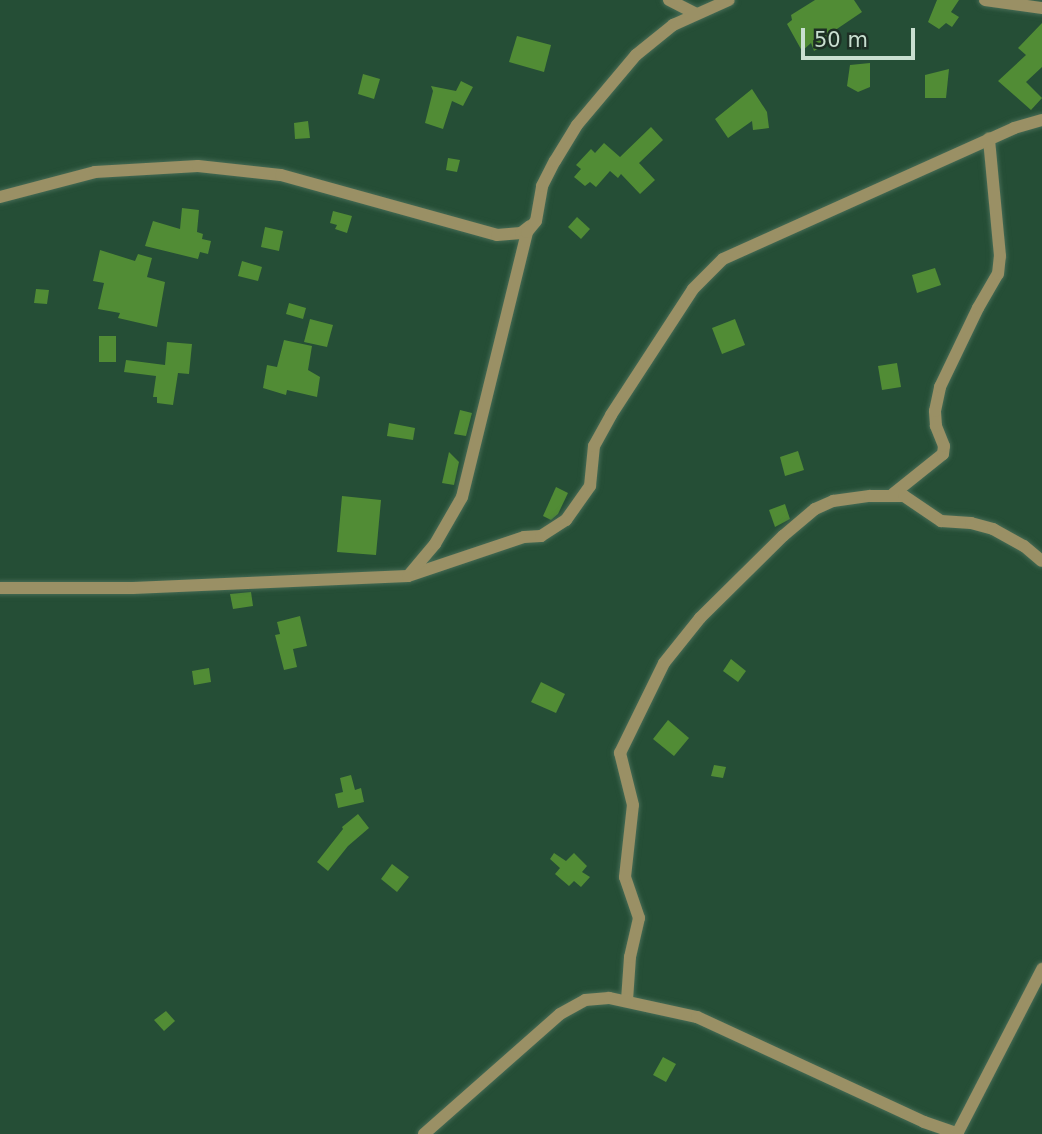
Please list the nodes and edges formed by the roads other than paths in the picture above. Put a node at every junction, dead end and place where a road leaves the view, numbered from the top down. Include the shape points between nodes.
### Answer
1 (668, 0) edge
2 (729, 0) edge
3 (985, 0) edge
4 (1042, 8) edge
5 (696, 14) junction
6 (1042, 120) edge
7 (989, 139) junction
8 (0, 197) edge
9 (536, 221) junction
10 (893, 494) junction
11 (1042, 561) edge
12 (408, 576) junction
13 (0, 589) edge
14 (1042, 969) edge
15 (627, 1000) junction
16 (424, 1134) edge
17 (958, 1134) edge

1 - 5 street
2 - 5 street
3 - 4 street
5 - 9 street via 653,40 600,95 541,186
6 - 7 street
7 - 10 street via 998,274 940,387 935,411 943,454
7 - 12 street via 723,259 693,289 611,415 594,446 590,486 566,520 541,536 524,537
8 - 9 street via 95,172 198,166 281,174 497,235 521,233
9 - 12 street via 527,232 462,497 435,544
10 - 11 street via 905,496 941,521 993,529
10 - 15 street via 833,501 815,509 731,586 664,663 620,753 633,805 625,877 639,918
12 - 13 street
14 - 17 street
15 - 16 street via 585,1000 573,1005
15 - 17 street via 697,1017

